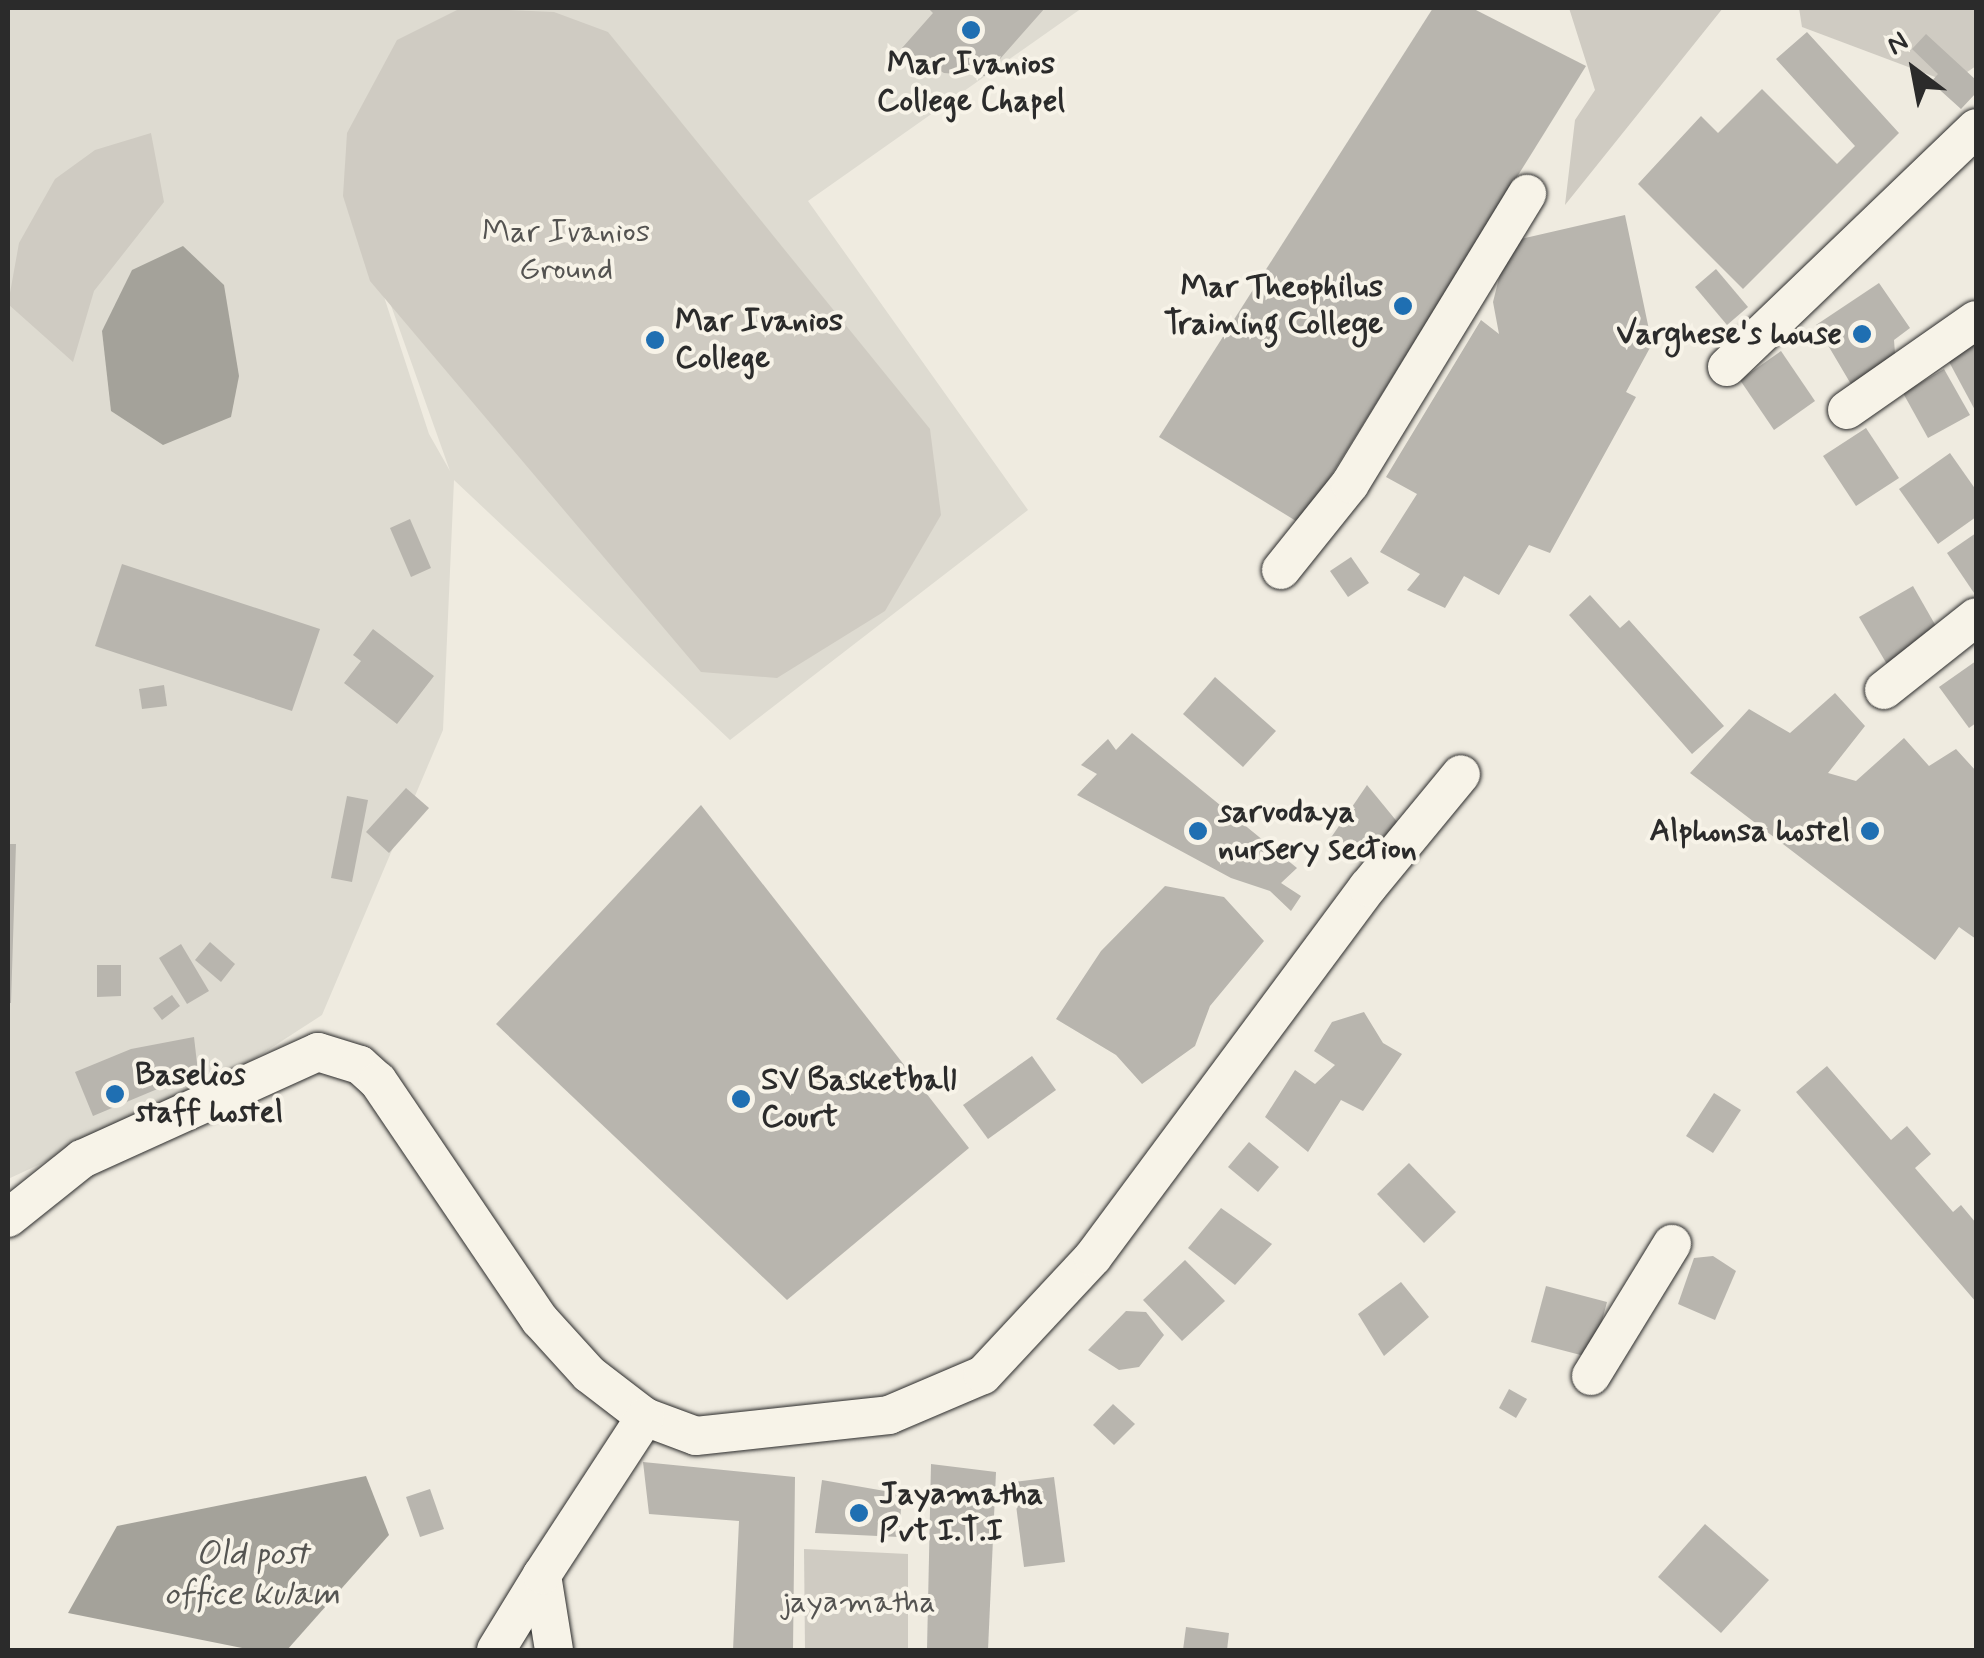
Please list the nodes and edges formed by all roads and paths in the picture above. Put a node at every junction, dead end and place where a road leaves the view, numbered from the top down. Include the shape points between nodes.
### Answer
1 (1976, 128) edge
2 (1527, 194) dead end
3 (1976, 320) edge
4 (1726, 367) dead end
5 (1847, 410) dead end
6 (1281, 570) dead end
7 (1976, 616) edge
8 (1884, 690) dead end
9 (1461, 774) dead end
10 (8, 1218) edge
11 (1672, 1244) dead end
12 (1591, 1376) dead end
13 (645, 1417) junction
14 (542, 1575) junction
15 (496, 1650) edge
16 (554, 1650) edge

1 - 4 street
2 - 6 street via 1350,484
3 - 5 street
7 - 8 street
9 - 13 street via 1368,887 1092,1257 983,1375 869,1418 696,1436
10 - 13 street via 82,1159 296,1057 338,1056 378,1081 540,1320 588,1374
11 - 12 street
13 - 14 street
14 - 15 street
14 - 16 street

